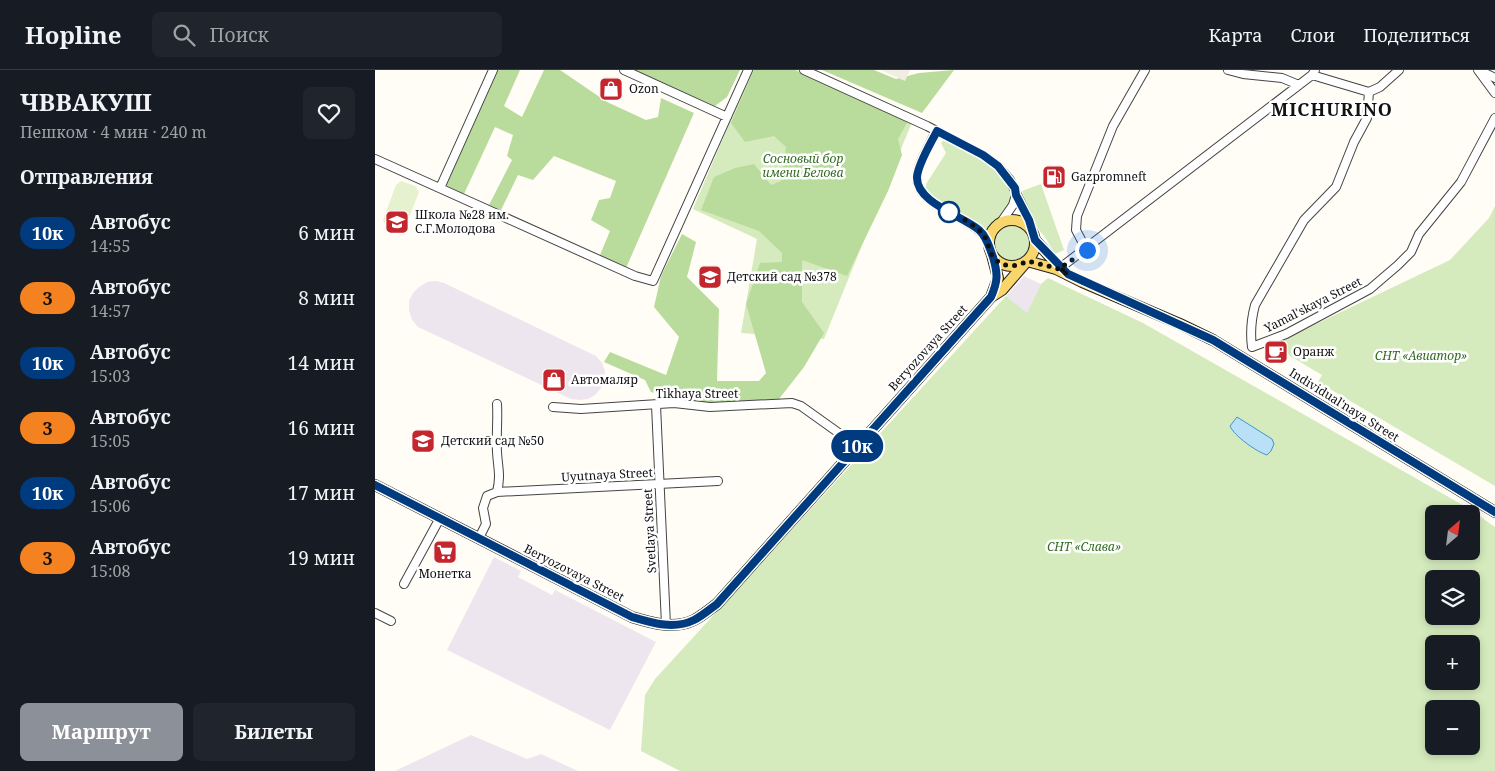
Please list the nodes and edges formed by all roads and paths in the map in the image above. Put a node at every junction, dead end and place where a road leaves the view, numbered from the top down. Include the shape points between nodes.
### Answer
1 (493, 70) edge
2 (624, 70) edge
3 (748, 70) edge
4 (804, 70) edge
5 (1145, 70) edge
6 (1228, 70) edge
7 (1399, 70) edge
8 (1478, 70) edge
9 (1314, 73) edge
10 (1495, 78) edge
11 (1299, 84) junction
12 (1369, 92) junction
13 (1495, 93) edge
14 (727, 117) junction
15 (1495, 118) edge
16 (937, 131) junction
17 (375, 159) edge
18 (440, 188) junction
19 (1016, 195) junction
20 (999, 224) junction
21 (1034, 236) junction
22 (990, 249) junction
23 (1087, 250) junction
24 (1027, 261) junction
25 (1064, 271) junction
26 (991, 297) junction
27 (1252, 348) junction
28 (1245, 359) junction
29 (497, 404) dead end
30 (656, 405) junction
31 (553, 407) dead end
32 (857, 446) junction
33 (718, 481) dead end
34 (659, 483) junction
35 (375, 486) edge
36 (497, 492) junction
37 (1495, 512) edge
38 (440, 518) junction
39 (479, 538) junction
40 (404, 584) dead end
41 (375, 613) edge
42 (391, 622) dead end
43 (666, 625) junction

1 - 18 street
2 - 14 street
3 - 14 street
4 - 16 street
5 - 23 street via 1113,126 1077,216 1076,230
6 - 11 street via 1282,78
7 - 12 street
8 - 10 street
8 - 13 street
9 - 11 street
9 - 12 street
11 - 23 street
12 - 27 street, Yamal'skaya Street via 1367,118 1336,187 1304,220 1255,305
14 - 18 street via 653,281 635,276
15 - 27 street, Yamal'skaya Street via 1461,182 1398,265 1370,289 1286,334
16 - 19 street via 998,166 1015,188
16 - 22 street via 922,160 918,185 927,198 978,229
17 - 18 street
19 - 20 street
19 - 21 street
20 - 21 main road via 1011,220 1023,223
20 - 22 main road via 993,230
21 - 24 main road via 1034,251
21 - 25 main road, Individual'naya Street
22 - 24 main road via 996,260 1008,266
22 - 26 main road via 997,278
23 - 25 street
24 - 25 main road, Individual'naya Street
24 - 26 main road, Beryozovaya Street via 1002,290
25 - 28 main road, Individual'naya Street via 1213,340
26 - 32 main road, Beryozovaya Street
27 - 28 street
28 - 37 main road, Individual'naya Street
29 - 36 street via 500,476
30 - 31 street, Tikhaya Street via 581,409
30 - 32 street, Tikhaya Street via 710,407 792,403
30 - 34 street, Svetlaya Street
32 - 43 main road, Beryozovaya Street via 717,604 695,620
33 - 34 street, Uyutnaya Street
34 - 36 street, Uyutnaya Street
34 - 43 street, Svetlaya Street
35 - 38 main road, Beryozovaya Street
36 - 39 street via 487,496 483,508 486,524
38 - 39 main road, Beryozovaya Street
38 - 40 street
39 - 43 main road, Beryozovaya Street via 632,617
41 - 42 street

